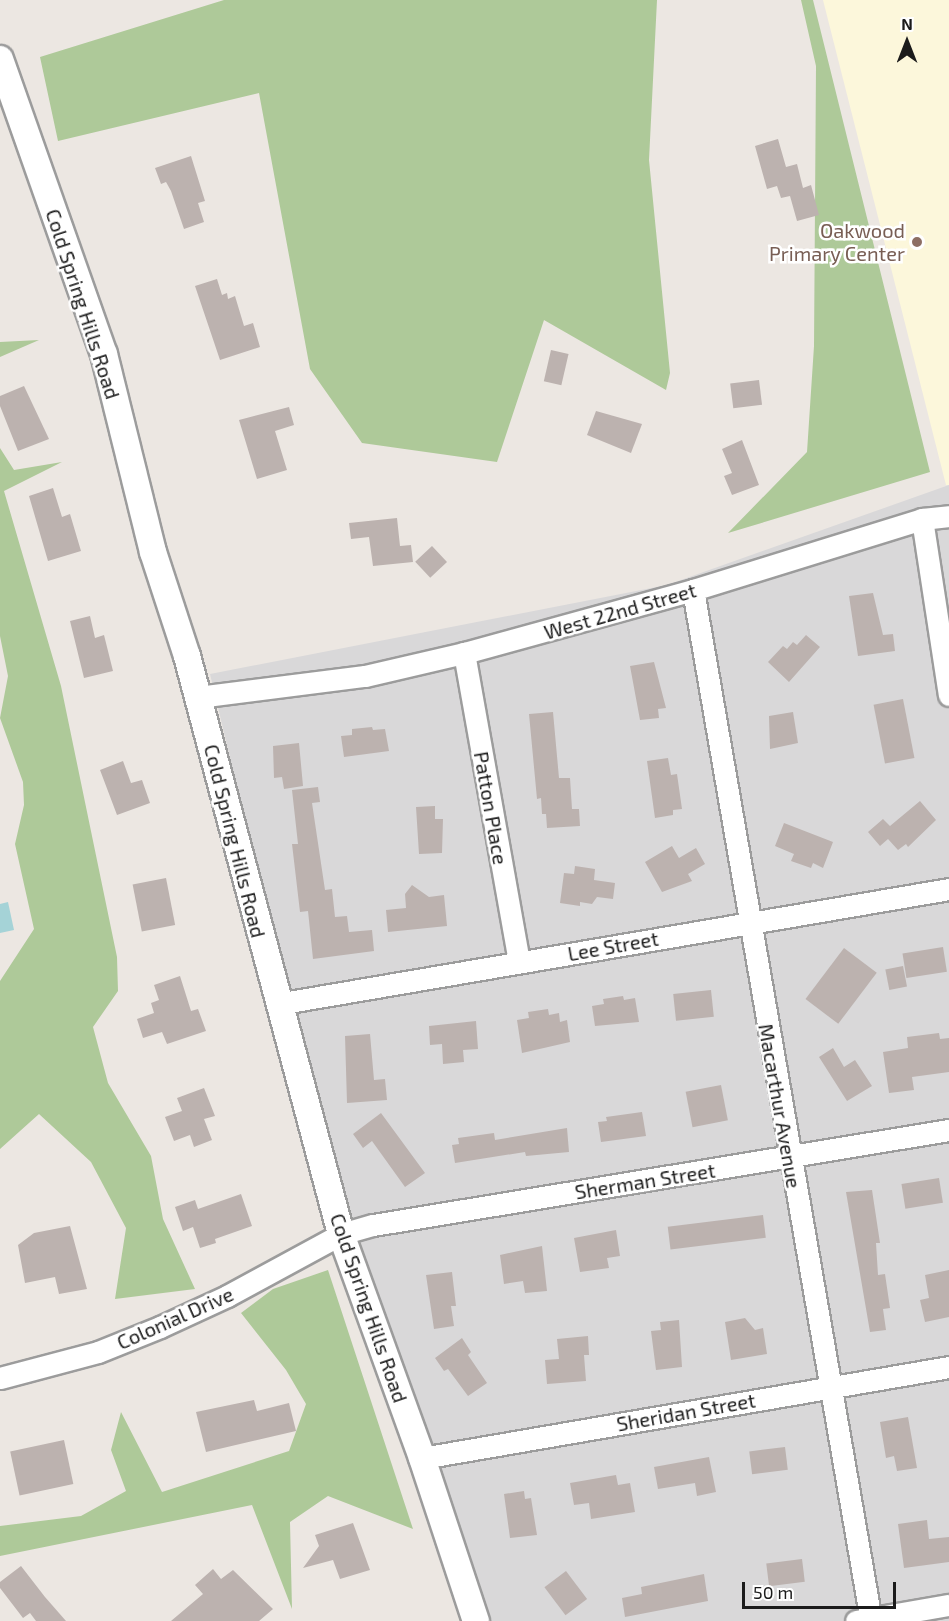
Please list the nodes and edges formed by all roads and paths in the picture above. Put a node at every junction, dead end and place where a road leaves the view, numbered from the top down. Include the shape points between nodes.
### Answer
1 (0, 59) edge
2 (949, 516) edge
3 (922, 519) junction
4 (693, 590) junction
5 (464, 653) junction
6 (949, 695) edge
7 (198, 697) junction
8 (949, 889) edge
9 (748, 922) junction
10 (519, 962) junction
11 (277, 1004) junction
12 (949, 1130) edge
13 (789, 1158) junction
14 (341, 1234) junction
15 (949, 1367) edge
16 (0, 1378) edge
17 (828, 1388) junction
18 (422, 1458) junction
19 (949, 1605) edge
20 (866, 1620) edge
21 (476, 1621) edge

1 - 7 street, Cold Spring Hills Road via 104,354 153,552
2 - 3 street, West 22nd Street
3 - 4 street, West 22nd Street
3 - 6 street
4 - 5 street, West 22nd Street
4 - 9 street, Macarthur Avenue
5 - 7 street, West 22nd Street via 365,676
5 - 10 street, Patton Place
7 - 11 street, Cold Spring Hills Road
8 - 9 street, Lee Street
9 - 10 street, Lee Street
9 - 13 street, Macarthur Avenue
10 - 11 street, Lee Street
11 - 14 street, Cold Spring Hills Road
12 - 13 street, Sherman Street
13 - 14 street, Sherman Street via 373,1225
13 - 17 street, Macarthur Avenue
14 - 16 street, Colonial Drive via 237,1291 160,1327 98,1352
14 - 18 street, Cold Spring Hills Road
15 - 17 street, Sheridan Street
17 - 18 street, Sheridan Street
17 - 20 street, Macarthur Avenue
18 - 21 street, Cold Spring Hills Road
19 - 20 street

